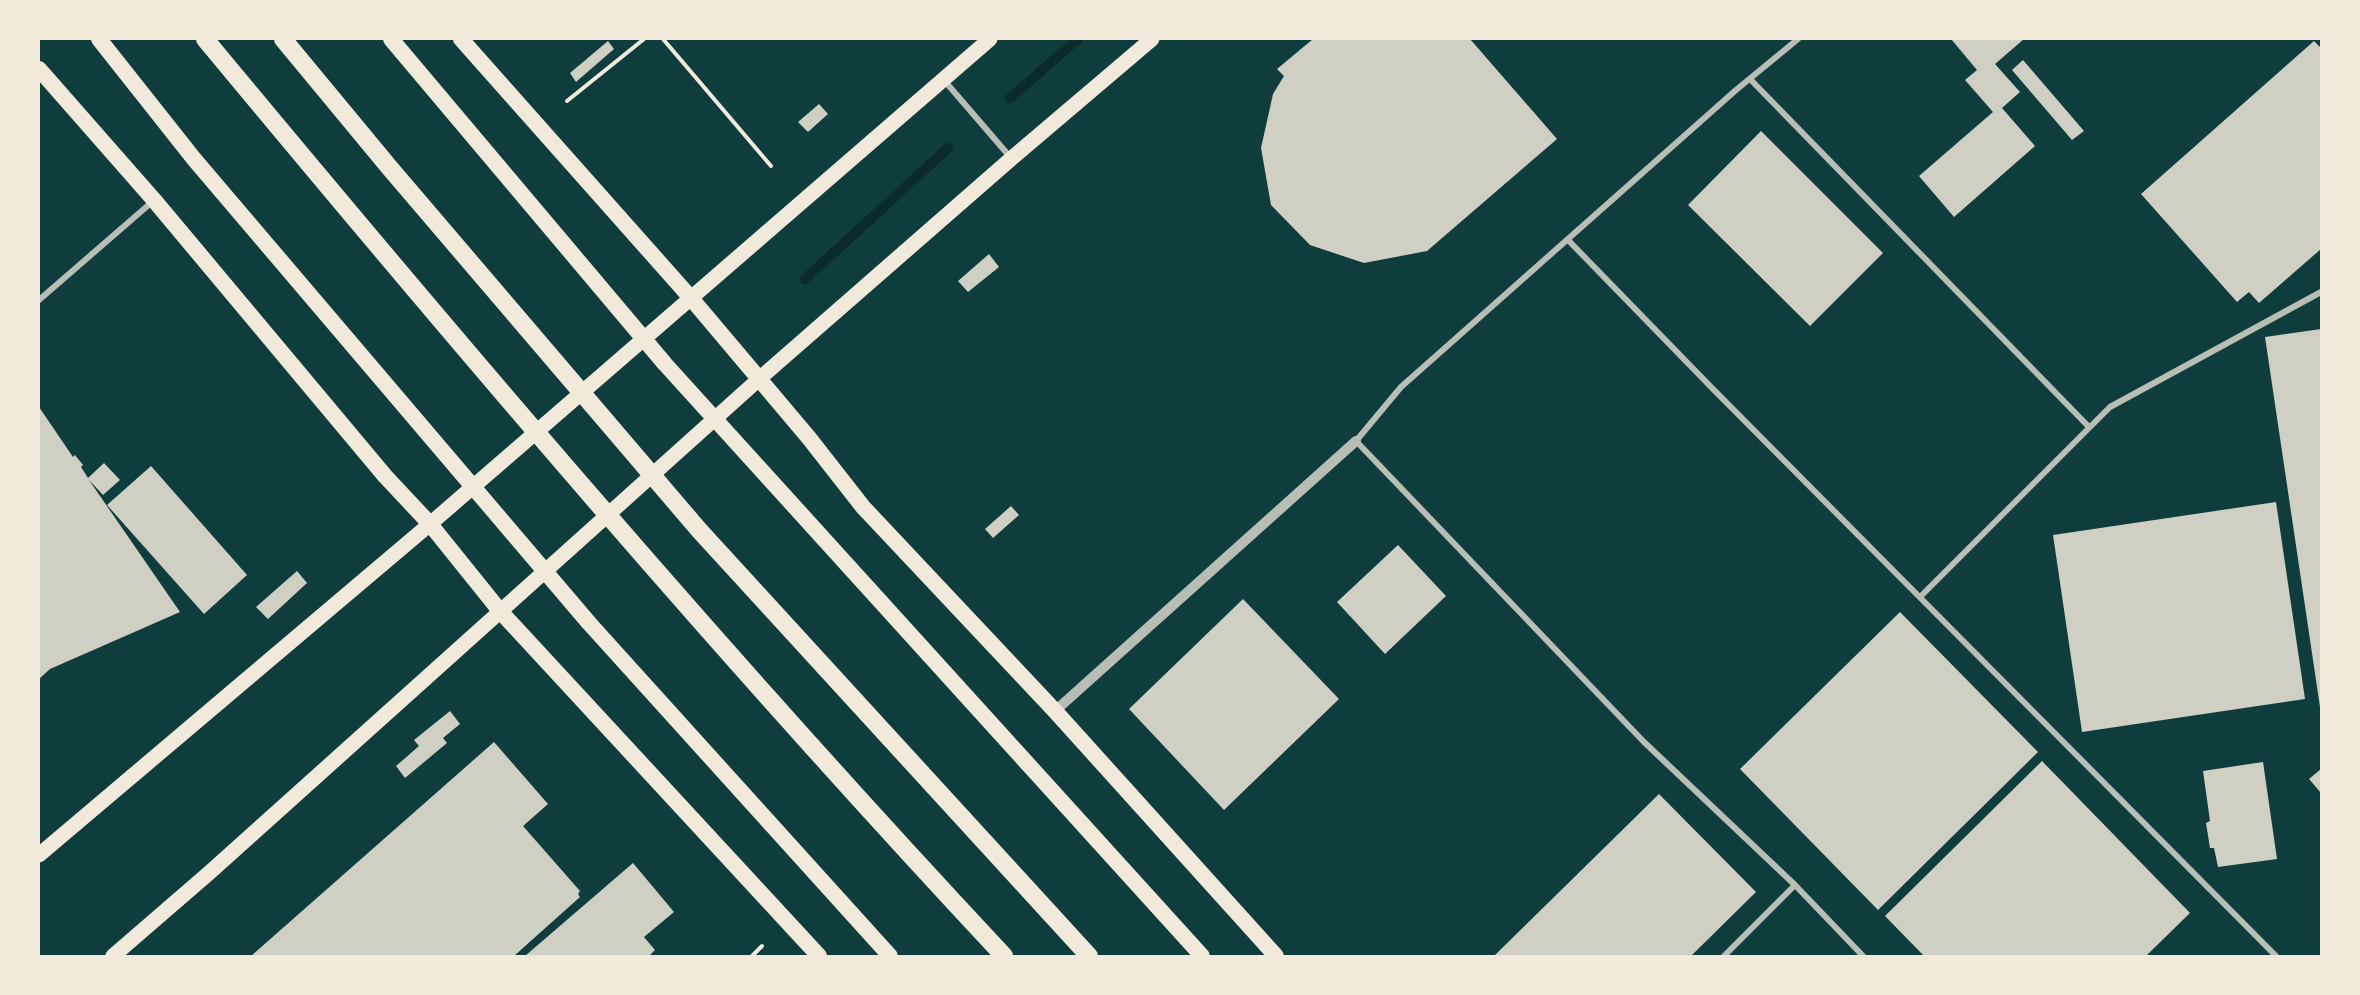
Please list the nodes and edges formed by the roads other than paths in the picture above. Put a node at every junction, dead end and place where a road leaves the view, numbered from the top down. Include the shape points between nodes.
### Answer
1 (99, 39) edge
2 (205, 39) edge
3 (283, 39) edge
4 (391, 39) edge
5 (461, 39) edge
6 (990, 39) edge
7 (1152, 39) edge
8 (1798, 39) edge
9 (39, 69) edge
10 (943, 79) junction
11 (1750, 79) junction
12 (1012, 158) junction
13 (154, 200) junction
14 (1568, 240) junction
15 (2321, 292) edge
16 (690, 297) junction
17 (39, 300) edge
18 (759, 379) junction
19 (2089, 426) junction
20 (1356, 441) junction
21 (430, 524) junction
22 (1920, 597) junction
23 (500, 611) junction
24 (1055, 711) junction
25 (39, 855) edge
26 (1795, 885) junction
27 (113, 956) edge
28 (819, 956) edge
29 (890, 956) edge
30 (1004, 956) edge
31 (1089, 956) edge
32 (1202, 956) edge
33 (1276, 956) edge
34 (1724, 956) edge
35 (1863, 956) edge
36 (2276, 956) edge

1 - 29 highway via 194,159 581,614
2 - 30 highway via 653,569
3 - 31 highway via 699,530
4 - 32 highway via 664,364
5 - 16 highway
6 - 10 main road
7 - 12 main road
8 - 11 street
9 - 13 highway
10 - 12 street
10 - 16 main road
11 - 14 street
11 - 19 street
12 - 18 main road
13 - 17 street
13 - 21 highway
14 - 20 street via 1401,387
14 - 22 street
15 - 19 street via 2110,407
16 - 18 highway
16 - 21 main road
18 - 23 main road
18 - 24 highway via 863,507
19 - 22 street
20 - 24 street
20 - 26 street via 1644,741
21 - 23 highway
21 - 25 main road
22 - 36 street
23 - 27 main road
23 - 28 highway
24 - 33 highway
26 - 34 street
26 - 35 street

